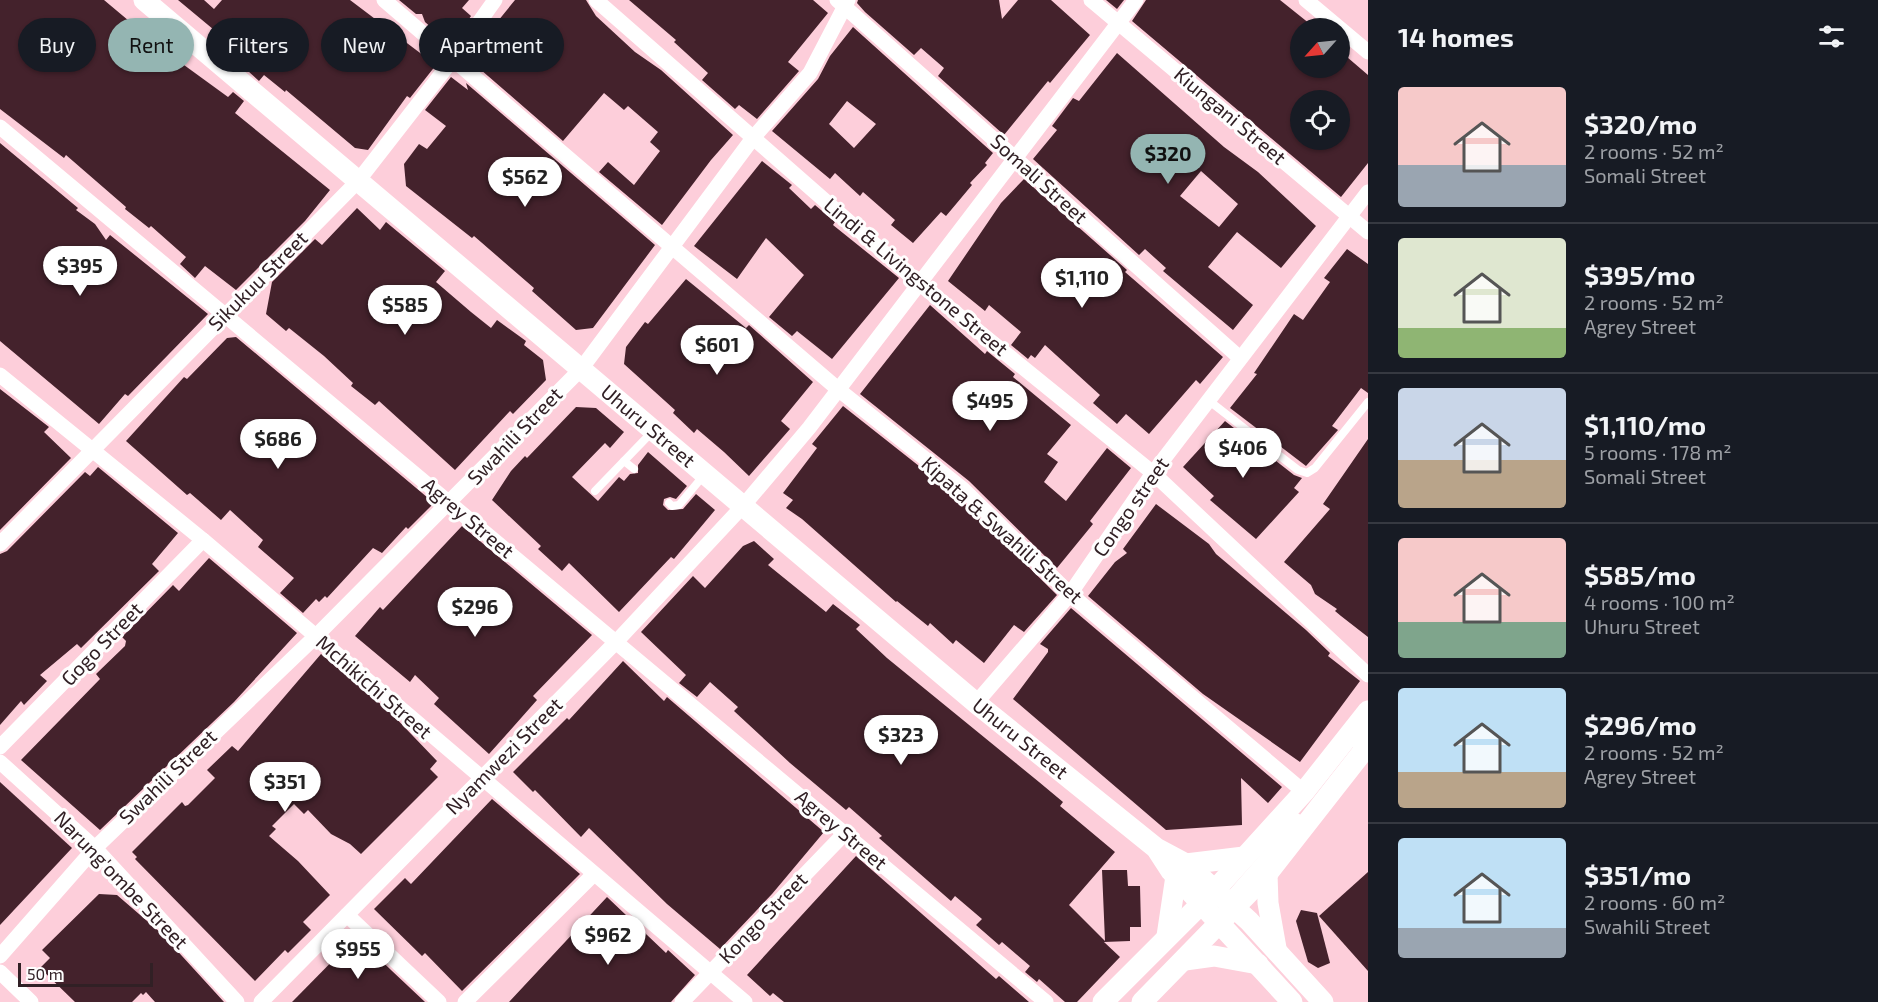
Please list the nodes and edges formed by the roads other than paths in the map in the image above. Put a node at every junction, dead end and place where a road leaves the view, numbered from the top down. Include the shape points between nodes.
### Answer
1 (144, 0) edge
2 (384, 0) edge
3 (495, 0) edge
4 (596, 0) edge
5 (1091, 0) edge
6 (1136, 0) edge
7 (1306, 0) edge
8 (843, 2) edge
9 (482, 18) edge
10 (1119, 22) junction
11 (419, 30) edge
12 (1368, 52) edge
13 (443, 72) edge
14 (468, 72) edge
15 (0, 128) edge
16 (753, 138) junction
17 (1015, 158) junction
18 (358, 181) junction
19 (1368, 192) edge
20 (1349, 216) junction
21 (1368, 232) edge
22 (671, 247) junction
23 (920, 284) junction
24 (225, 315) junction
25 (1240, 358) junction
26 (581, 369) junction
27 (0, 375) edge
28 (839, 390) junction
29 (1208, 400) junction
30 (1368, 402) edge
31 (653, 430) junction
32 (91, 451) junction
33 (624, 461) junction
34 (634, 470) dead end
35 (1153, 472) junction
36 (705, 474) junction
37 (595, 491) dead end
38 (449, 503) junction
39 (669, 503) dead end
40 (743, 506) junction
41 (203, 540) junction
42 (0, 544) edge
43 (1071, 594) junction
44 (316, 636) junction
45 (616, 642) junction
46 (1368, 675) edge
47 (976, 703) junction
48 (1368, 711) edge
49 (1368, 718) edge
50 (1368, 729) edge
51 (1368, 745) edge
52 (0, 747) edge
53 (0, 762) edge
54 (481, 779) junction
55 (1304, 792) junction
56 (845, 833) junction
57 (95, 848) junction
58 (1244, 857) junction
59 (1181, 870) junction
60 (594, 874) junction
61 (1268, 874) junction
62 (1216, 905) junction
63 (347, 915) junction
64 (1167, 936) junction
65 (1276, 949) junction
66 (0, 956) edge
67 (1185, 960) junction
68 (1258, 964) junction
69 (0, 972) edge
70 (711, 973) junction
71 (31, 1002) edge
72 (237, 1002) edge
73 (261, 1002) edge
74 (439, 1002) edge
75 (465, 1002) edge
76 (682, 1002) edge
77 (745, 1002) edge
78 (1046, 1002) edge
79 (1102, 1002) edge
80 (1112, 1002) edge
81 (1132, 1002) edge
82 (1142, 1002) edge
83 (1292, 1002) edge
84 (1323, 1002) edge

1 - 18 main road, Uhuru Street
2 - 11 street, Kipata & Swahili Street
3 - 9 street, Sikukuu Street
4 - 16 street, Lindi & Livingstone Street
5 - 10 street, Kiungani Street
6 - 10 street, Nyamwezi Street
7 - 12 street
8 - 16 street, Swahili Street via 810,73
8 - 17 street, Somali Street
10 - 17 street, Nyamwezi Street
10 - 20 street, Kiungani Street
13 - 18 street, Sikukuu Street
14 - 22 street, Kipata & Swahili Street
15 - 24 street, Agrey Street
16 - 22 street, Swahili Street
16 - 23 street, Lindi & Livingstone Street
17 - 23 street, Nyamwezi Street
17 - 25 street, Somali Street
18 - 24 street, Sikukuu Street
18 - 26 main road, Uhuru Street
19 - 20 street, Congo street
20 - 21 street, Kiungani Street
20 - 25 street, Congo street
22 - 26 street, Swahili Street
22 - 28 street, Kipata & Swahili Street
23 - 28 street, Nyamwezi Street
23 - 35 street, Lindi & Livingstone Street
24 - 32 street, Sikukuu Street
24 - 38 street, Agrey Street
25 - 29 street, Congo street
26 - 31 main road, Uhuru Street
26 - 38 street, Swahili Street
27 - 32 street, Mchikichi Street
28 - 40 street, Nyamwezi Street
28 - 43 street, Kipata & Swahili Street via 963,489
29 - 30 lane via 1306,473 1315,468
29 - 35 street, Congo street
31 - 33 lane
31 - 36 main road, Uhuru Street
32 - 41 street, Mchikichi Street
32 - 42 street, Sikukuu Street
33 - 34 lane
33 - 37 lane
35 - 43 street, Congo street
35 - 46 street, Lindi & Livingstone Street
36 - 39 lane via 679,505
36 - 40 main road, Uhuru Street
38 - 44 street, Swahili Street
38 - 45 street, Agrey Street
40 - 45 street, Nyamwezi Street
40 - 47 main road, Uhuru Street
41 - 44 street, Mchikichi Street
41 - 52 street, Gogo Street
43 - 47 street, Congo street
43 - 55 street, Kipata & Swahili Street
44 - 54 street, Mchikichi Street
44 - 57 street, Swahili Street
45 - 54 street, Nyamwezi Street
45 - 56 street, Agrey Street
47 - 59 main road, Uhuru Street
48 - 55 main road
49 - 62 lane
50 - 62 lane via 1319,794
51 - 61 main road
53 - 57 street, Narung'ombe Street
54 - 60 street, Mchikichi Street
54 - 63 street, Nyamwezi Street
55 - 58 main road
56 - 70 street, Kongo Street
56 - 78 street, Agrey Street
57 - 66 street, Swahili Street
57 - 72 street, Narung'ombe Street
58 - 59 main road
58 - 62 main road
59 - 62 main road, Uhuru Street
59 - 64 main road
60 - 70 street, Mchikichi Street
60 - 75 street
61 - 62 main road
61 - 65 main road via 1268,903
62 - 64 main road
62 - 65 main road, Uhuru Street
62 - 67 main road
62 - 68 main road, Uhuru Street
62 - 80 lane
62 - 81 lane
63 - 73 street, Nyamwezi Street
63 - 74 street
64 - 79 main road
65 - 84 main road, Uhuru Street
67 - 68 main road via 1215,956
67 - 82 main road
68 - 83 main road, Uhuru Street
69 - 71 street
70 - 76 street, Kongo Street
70 - 77 street, Mchikichi Street

